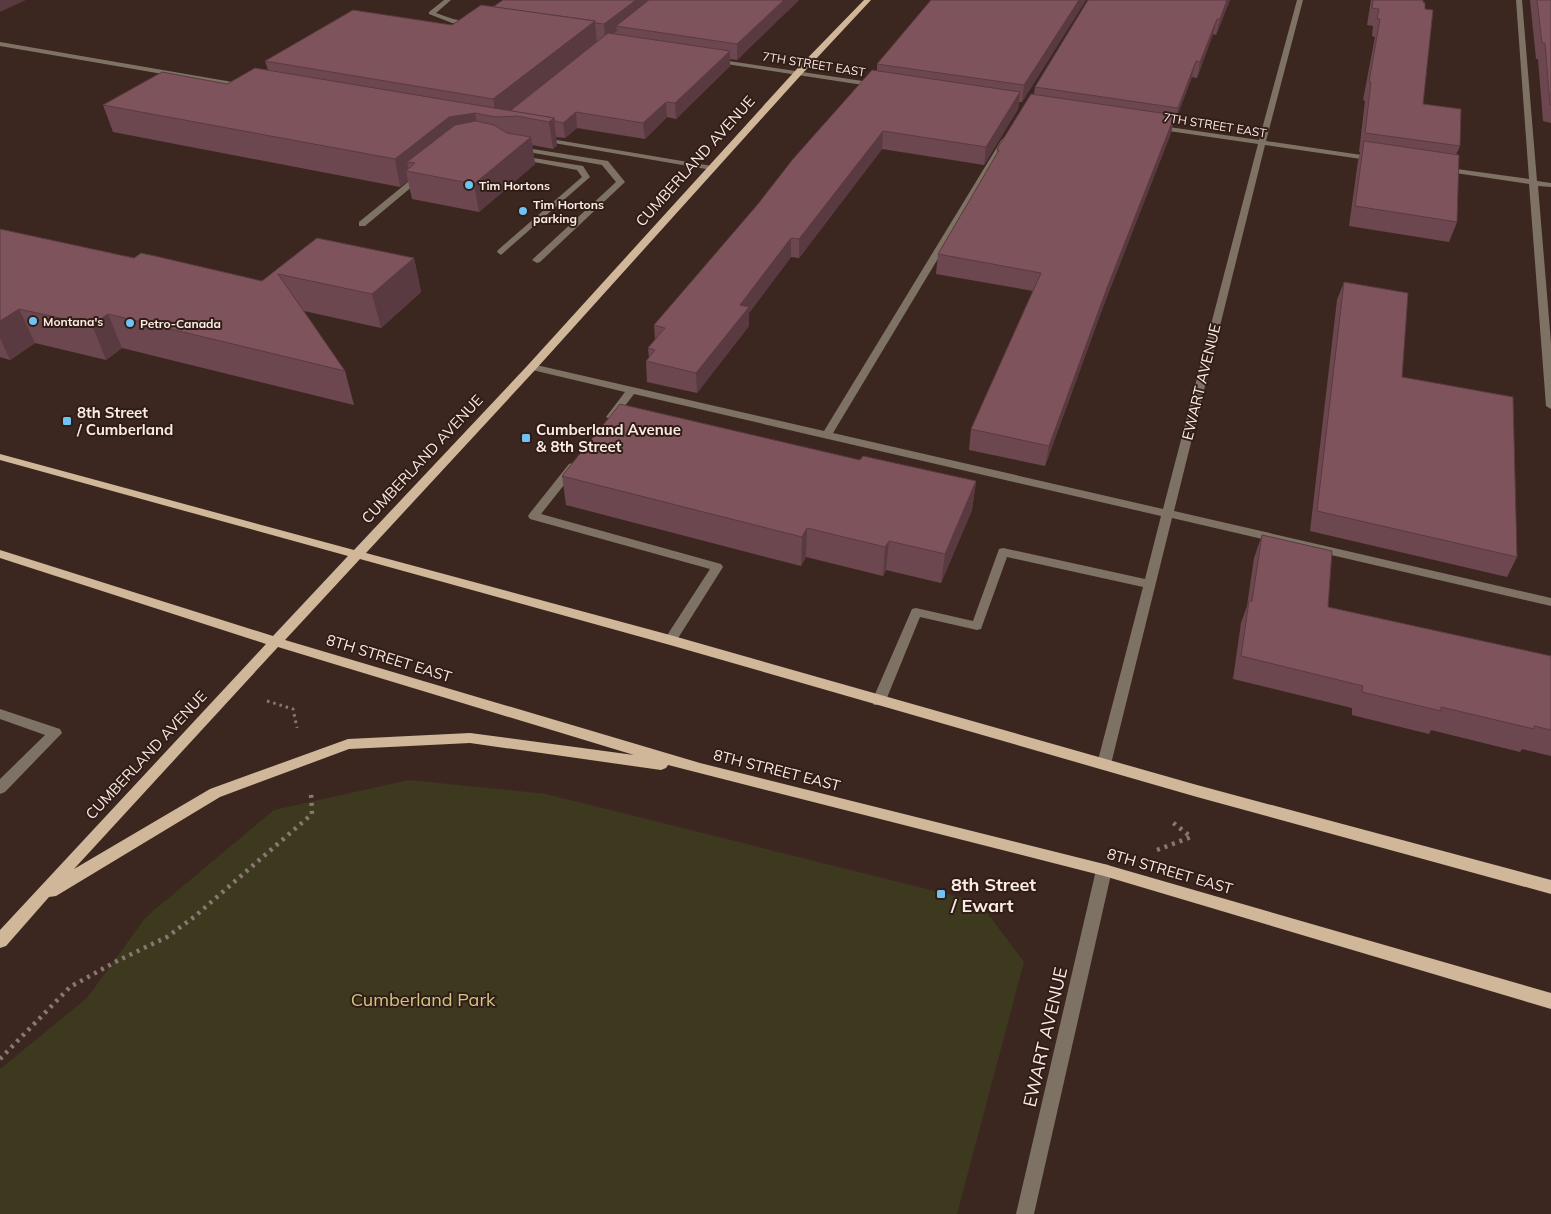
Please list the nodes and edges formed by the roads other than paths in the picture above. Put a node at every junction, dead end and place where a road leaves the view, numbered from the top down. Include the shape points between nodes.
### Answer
1 (448, 0) edge
2 (868, 0) edge
3 (1300, 0) edge
4 (1519, 0) edge
5 (481, 25) edge
6 (0, 44) edge
7 (711, 60) edge
8 (798, 73) junction
9 (884, 86) edge
10 (255, 88) edge
11 (1142, 125) edge
12 (1008, 134) edge
13 (537, 138) edge
14 (1262, 143) junction
15 (1387, 161) edge
16 (712, 168) junction
17 (1435, 168) edge
18 (428, 171) edge
19 (1533, 182) junction
20 (1551, 185) edge
21 (362, 224) dead end
22 (501, 252) dead end
23 (537, 260) dead end
24 (532, 366) junction
25 (632, 390) junction
26 (1551, 406) edge
27 (602, 429) edge
28 (827, 434) junction
29 (583, 453) edge
30 (0, 457) edge
31 (1168, 514) junction
32 (0, 554) edge
33 (356, 554) junction
34 (1149, 584) junction
35 (1551, 602) edge
36 (670, 640) junction
37 (276, 641) junction
38 (879, 701) junction
39 (0, 714) edge
40 (1104, 764) junction
41 (700, 769) junction
42 (0, 788) edge
43 (1104, 870) junction
44 (1551, 887) edge
45 (40, 897) junction
46 (0, 941) edge
47 (1551, 1002) edge
48 (1025, 1214) edge

1 - 5 street via 431,13 452,21
2 - 8 main road, CUMBERLAND AVENUE
3 - 14 street, EWART AVENUE
4 - 19 street
6 - 10 street
7 - 8 street, 7TH STREET EAST
8 - 9 street, 7TH STREET EAST
8 - 16 main road, CUMBERLAND AVENUE
11 - 14 street, 7TH STREET EAST
12 - 28 street
13 - 16 street
14 - 15 street, 7TH STREET EAST
14 - 31 street, EWART AVENUE
16 - 24 main road, CUMBERLAND AVENUE
17 - 19 street
18 - 21 street
19 - 20 street
19 - 26 street
22 - 23 street via 586,177 580,168 510,152 520,148 605,163 620,182
24 - 25 street
24 - 33 main road, CUMBERLAND AVENUE
25 - 27 street
25 - 28 street
28 - 31 street
29 - 36 street via 534,516 717,567
30 - 33 main road
31 - 34 street, EWART AVENUE
31 - 35 street
32 - 37 main road, 8TH STREET EAST
33 - 36 main road
33 - 37 main road, CUMBERLAND AVENUE
34 - 38 street via 1003,552 977,626 916,612
34 - 40 street, EWART AVENUE
36 - 38 main road
37 - 41 main road, 8TH STREET EAST
37 - 45 main road, CUMBERLAND AVENUE
38 - 40 main road
39 - 42 street via 55,733
40 - 44 main road
41 - 43 main road, 8TH STREET EAST
41 - 45 main road via 470,738 348,744 215,793
43 - 47 main road, 8TH STREET EAST
43 - 48 street, EWART AVENUE
45 - 46 main road, CUMBERLAND AVENUE

